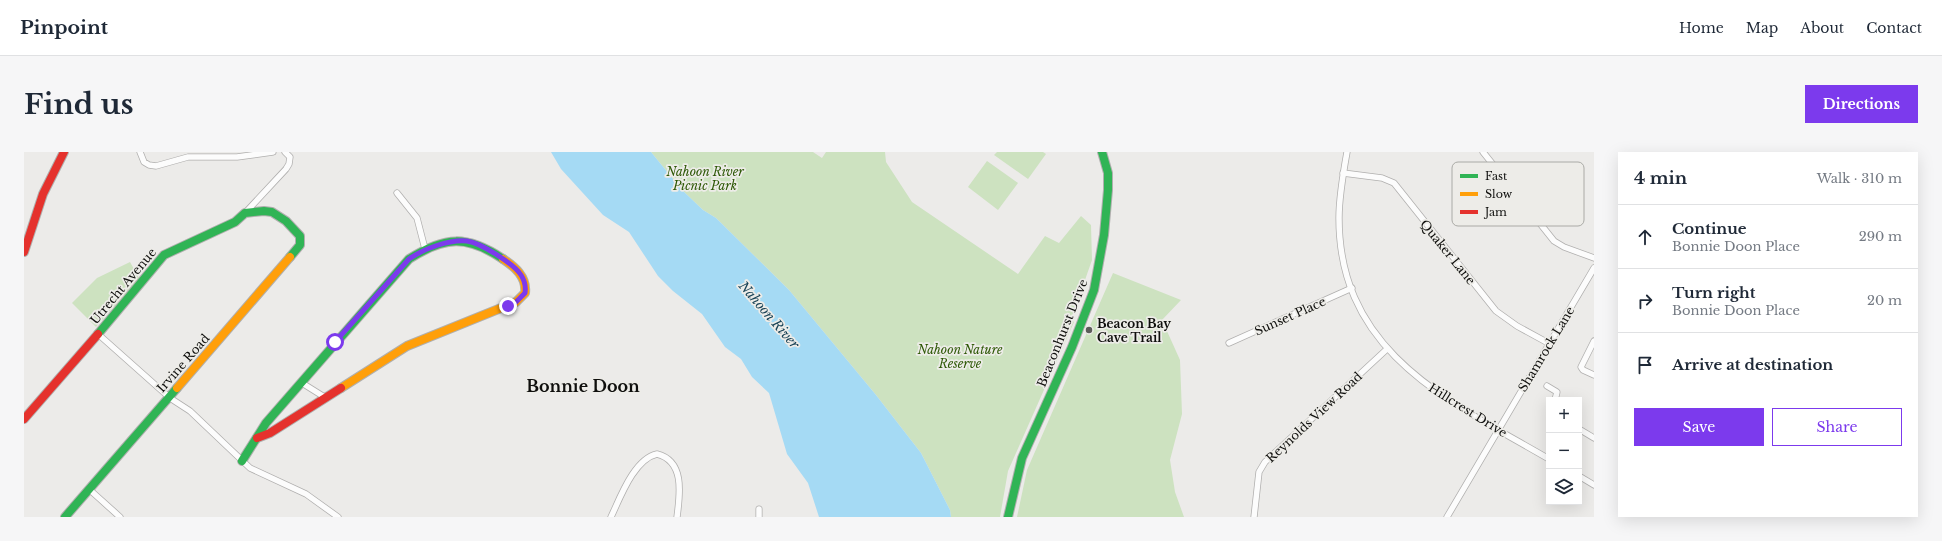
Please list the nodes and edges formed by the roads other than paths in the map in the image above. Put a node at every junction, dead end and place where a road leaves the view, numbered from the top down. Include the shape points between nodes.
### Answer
1 (64, 152) edge
2 (140, 152) edge
3 (274, 152) edge
4 (285, 152) edge
5 (1102, 152) edge
6 (1347, 152) edge
7 (1483, 152) edge
8 (1491, 162) edge
9 (1344, 173) junction
10 (397, 193) dead end
11 (245, 213) junction
12 (1542, 226) edge
13 (425, 249) junction
14 (24, 252) edge
15 (1594, 258) edge
16 (1594, 268) edge
17 (1352, 288) junction
18 (98, 334) junction
19 (1594, 341) edge
20 (1229, 343) dead end
21 (1550, 344) junction
22 (1386, 349) junction
23 (1594, 375) edge
24 (302, 383) junction
25 (1547, 386) dead end
26 (1556, 397) edge
27 (170, 398) junction
28 (326, 398) junction
29 (24, 419) edge
30 (1498, 430) junction
31 (1582, 431) edge
32 (257, 438) junction
33 (1594, 438) edge
34 (1546, 457) edge
35 (242, 461) junction
36 (1582, 478) edge
37 (1594, 485) edge
38 (90, 490) junction
39 (759, 509) dead end
40 (65, 517) edge
41 (120, 517) edge
42 (338, 517) edge
43 (611, 517) edge
44 (677, 517) edge
45 (759, 517) edge
46 (1008, 517) edge
47 (1254, 517) edge
48 (1449, 517) edge

1 - 14 street via 43,194
2 - 3 street via 144,162 153,166 188,158 237,157
4 - 11 street via 290,157 286,169
5 - 46 street, Beaconhurst Drive via 1108,173 1108,190 1104,235 1094,290 1072,347 1022,458
6 - 9 street, Hillcrest Drive
7 - 8 street
9 - 17 street, Hillcrest Drive via 1339,219 1344,262
9 - 21 street, Quaker Lane via 1382,178 1394,183 1496,311
10 - 13 street via 417,218
11 - 18 street, Utrecht Avenue via 235,222 164,255
11 - 27 street, Irvine Road via 269,211 300,236 300,246
12 - 15 street via 1554,241
13 - 24 street via 409,259
13 - 28 street via 461,241 478,245 520,274 524,280 525,293 508,306 407,346
16 - 21 street, Shamrock Lane
17 - 20 street, Sunset Place
17 - 22 street, Hillcrest Drive
18 - 27 street
18 - 29 street, Utrecht Avenue
19 - 23 street via 1581,366 1583,370
21 - 30 street, Shamrock Lane
22 - 30 street, Hillcrest Drive via 1434,391
22 - 47 street, Reynolds View Road via 1265,462 1260,472
24 - 28 street
24 - 32 street via 266,423
25 - 26 street via 1557,392
27 - 35 street via 190,411
27 - 38 street, Irvine Road
28 - 32 street via 270,433
30 - 34 street, Hillcrest Drive
30 - 48 street
31 - 33 street
32 - 35 street
35 - 42 street via 256,472 313,498
36 - 37 street
38 - 40 street, Irvine Road
38 - 41 street
39 - 45 street
43 - 44 street via 634,472 644,461 657,454 669,458 677,470

